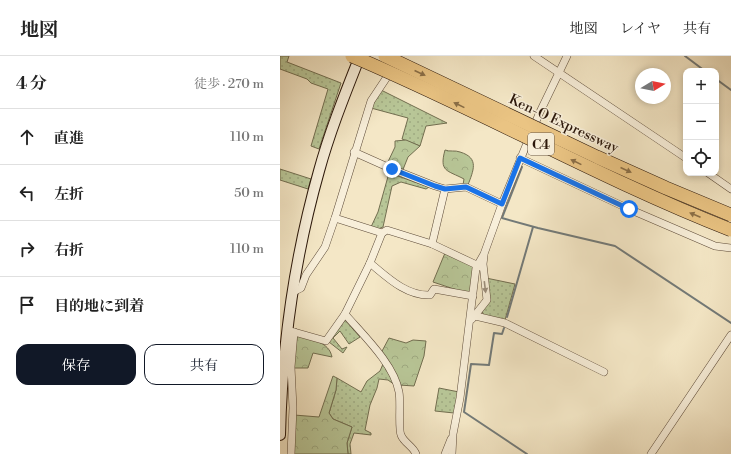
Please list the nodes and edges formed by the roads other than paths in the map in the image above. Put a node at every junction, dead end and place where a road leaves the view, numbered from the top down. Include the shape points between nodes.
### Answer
1 (352, 56) edge
2 (360, 56) edge
3 (385, 56) edge
4 (404, 56) edge
5 (534, 56) edge
6 (566, 56) edge
7 (559, 73) junction
8 (354, 152) junction
9 (683, 156) edge
10 (520, 158) junction
11 (712, 176) edge
12 (445, 189) junction
13 (731, 189) edge
14 (502, 204) junction
15 (731, 215) edge
16 (335, 218) junction
17 (731, 230) edge
18 (382, 233) junction
19 (432, 244) junction
20 (731, 248) edge
21 (370, 263) junction
22 (480, 267) junction
23 (293, 292) junction
24 (473, 296) junction
25 (345, 314) junction
26 (472, 316) junction
27 (291, 331) junction
28 (731, 335) edge
29 (604, 372) dead end
30 (453, 434) junction
31 (280, 435) edge
32 (291, 454) edge
33 (416, 454) edge
34 (445, 454) edge
35 (452, 454) edge
36 (651, 454) edge

17 -> 1 highway, Ken-O Expressway / C4, bridge via 606,176
2 - 23 street via 319,170
3 -> 15 highway, Ken-O Expressway / C4, bridge via 611,163
4 - 8 street via 392,68 371,102
5 - 7 street
6 - 7 street
7 - 9 street
7 - 10 street
8 - 12 street
8 - 16 street
10 - 14 street
10 - 20 street via 708,243
11 - 13 street
12 - 14 street via 466,187
12 - 19 street
14 - 22 street
16 - 18 street
16 - 23 street via 325,247 306,275 301,288
18 - 19 street via 386,230
18 - 21 street
19 - 22 street
21 - 24 street via 402,288 412,292 430,295 434,289
21 - 25 street
22 - 24 street
22 -> 26 street via 486,300
23 - 27 street
24 - 26 street
25 - 27 street via 326,341
25 - 33 street via 377,351 394,377 399,391 400,434
26 - 29 street via 505,323
26 - 30 street
27 - 31 street via 282,390
27 - 32 street
28 - 36 street
30 - 34 street
30 - 35 street

